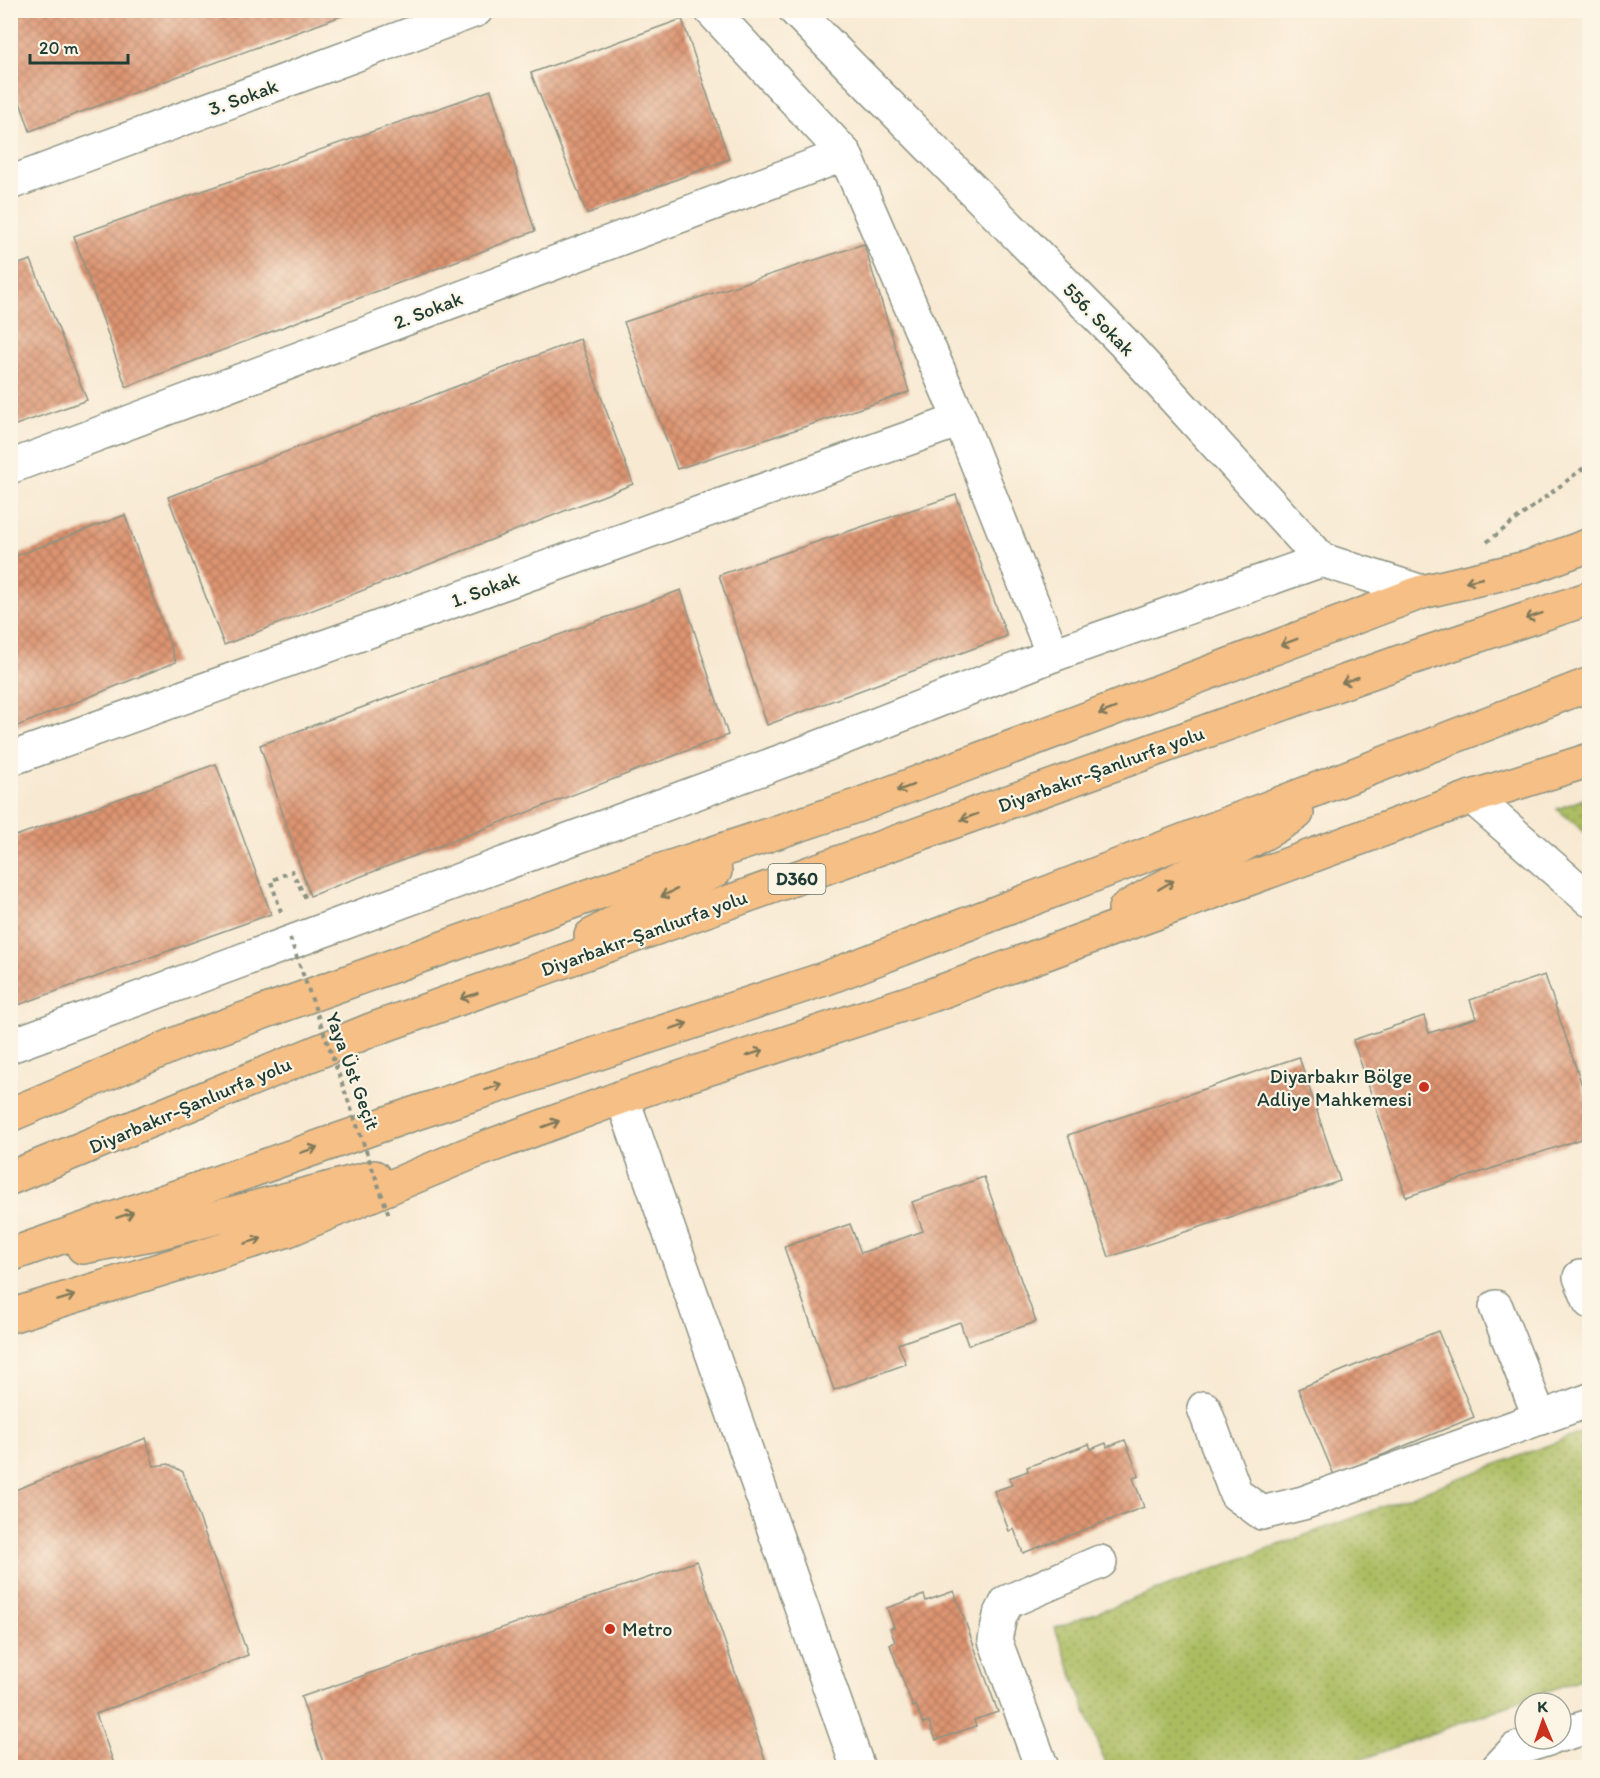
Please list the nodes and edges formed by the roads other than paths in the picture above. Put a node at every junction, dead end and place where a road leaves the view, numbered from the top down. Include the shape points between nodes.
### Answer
1 (476, 10) edge
2 (711, 10) edge
3 (795, 10) edge
4 (845, 154) junction
5 (10, 183) edge
6 (960, 420) junction
7 (10, 467) edge
8 (1590, 545) edge
9 (1590, 551) edge
10 (1322, 560) junction
11 (1530, 567) junction
12 (1422, 592) junction
13 (1590, 598) edge
14 (1053, 655) junction
15 (1590, 684) edge
16 (10, 759) edge
17 (1590, 760) edge
18 (1352, 776) junction
19 (1472, 797) junction
20 (856, 806) junction
21 (1590, 900) edge
22 (1062, 947) junction
23 (514, 980) junction
24 (10, 1046) edge
25 (622, 1097) junction
26 (10, 1115) edge
27 (466, 1155) junction
28 (10, 1178) edge
29 (10, 1255) edge
30 (10, 1261) edge
31 (1496, 1307) dead end
32 (10, 1316) edge
33 (1590, 1400) edge
34 (1204, 1408) dead end
35 (1540, 1418) junction
36 (1100, 1562) dead end
37 (1590, 1726) edge
38 (1573, 1731) edge
39 (1514, 1751) edge
40 (858, 1767) edge
41 (1042, 1767) edge
42 (1498, 1767) edge

1 - 5 street, 3. Sokak
2 - 4 street
3 - 10 street, 556. Sokak via 1123,342
4 - 6 street
4 - 7 street, 2. Sokak
6 - 14 street
6 - 16 street, 1. Sokak
8 - 11 highway
9 - 11 highway
10 - 12 street, 556. Sokak
10 - 14 street
11 -> 12 highway
12 -> 20 highway
13 -> 23 highway, Diyarbakır-Şanlıurfa yolu / D360 via 1400,662
14 - 24 street via 801,754
15 - 18 highway
17 - 19 highway
22 -> 18 highway via 1169,882 1275,828
29 -> 18 highway via 413,1114 824,979
19 - 21 street
19 - 22 highway
20 -> 23 highway via 657,898
20 - 26 highway via 645,876 188,1039
25 -> 22 highway via 932,995
23 -> 28 highway, Diyarbakır-Şanlıurfa yolu / D360 via 371,1030
27 -> 25 highway
25 - 40 street
27 - 30 highway via 156,1233
32 -> 27 highway via 288,1230
31 - 35 street
33 - 35 street
34 - 35 street via 1236,1494 1262,1513 1303,1503
36 - 41 street via 1007,1602 999,1616 995,1640
37 - 38 street
39 - 42 street

